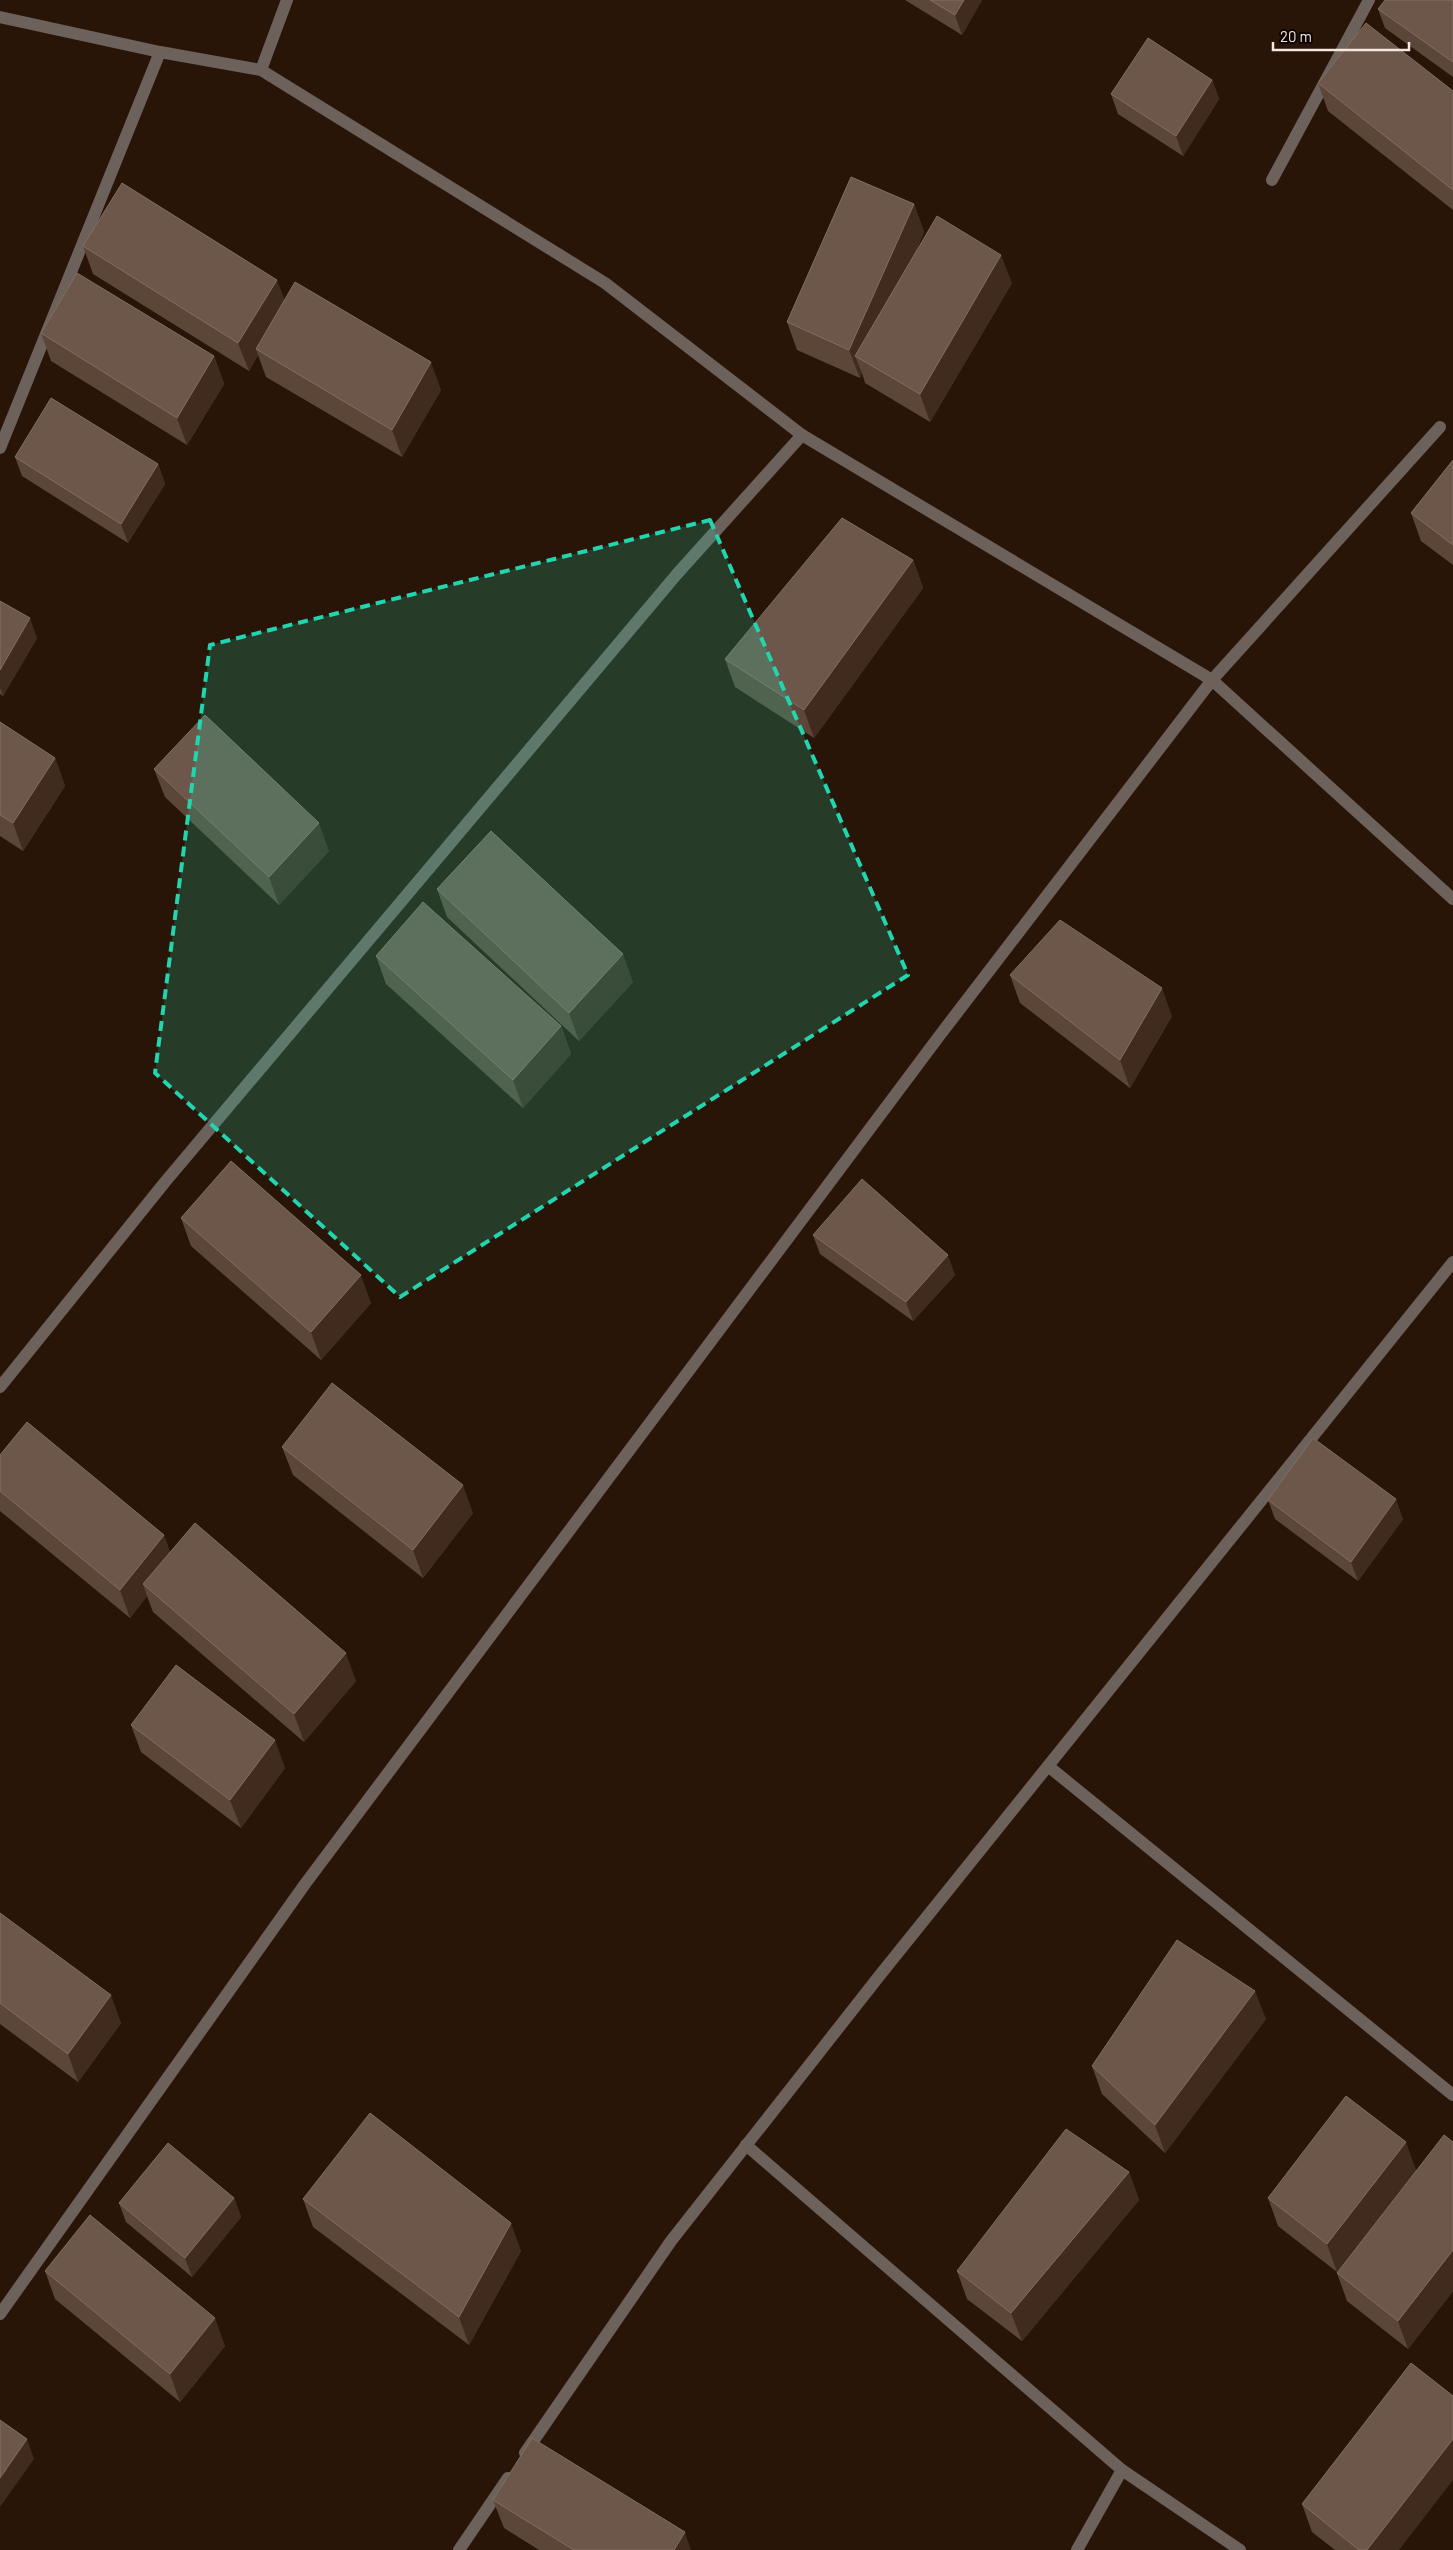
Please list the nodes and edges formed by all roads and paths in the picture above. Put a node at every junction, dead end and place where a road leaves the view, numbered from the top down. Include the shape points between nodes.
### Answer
1 (287, 0) edge
2 (1369, 0) edge
3 (0, 17) edge
4 (160, 52) junction
5 (261, 70) junction
6 (1272, 180) dead end
7 (1440, 427) dead end
8 (802, 435) junction
9 (0, 448) edge
10 (1212, 680) junction
11 (1453, 899) edge
12 (1453, 1262) edge
13 (0, 1387) edge
14 (1048, 1766) junction
15 (1453, 2095) edge
16 (746, 2146) junction
17 (0, 2314) edge
18 (1122, 2470) junction
19 (459, 2550) edge
20 (1077, 2550) edge
21 (1240, 2550) edge

1 - 5 street
2 - 6 street
3 - 4 street
4 - 5 street
4 - 9 street
5 - 8 street via 605,283
7 - 10 street
8 - 10 street
8 - 13 street via 651,604 165,1182
10 - 11 street
10 - 17 street via 940,1035 305,1884
12 - 14 street
14 - 15 street
14 - 16 street
16 - 18 street
16 - 19 street via 671,2241
18 - 20 street
18 - 21 street

